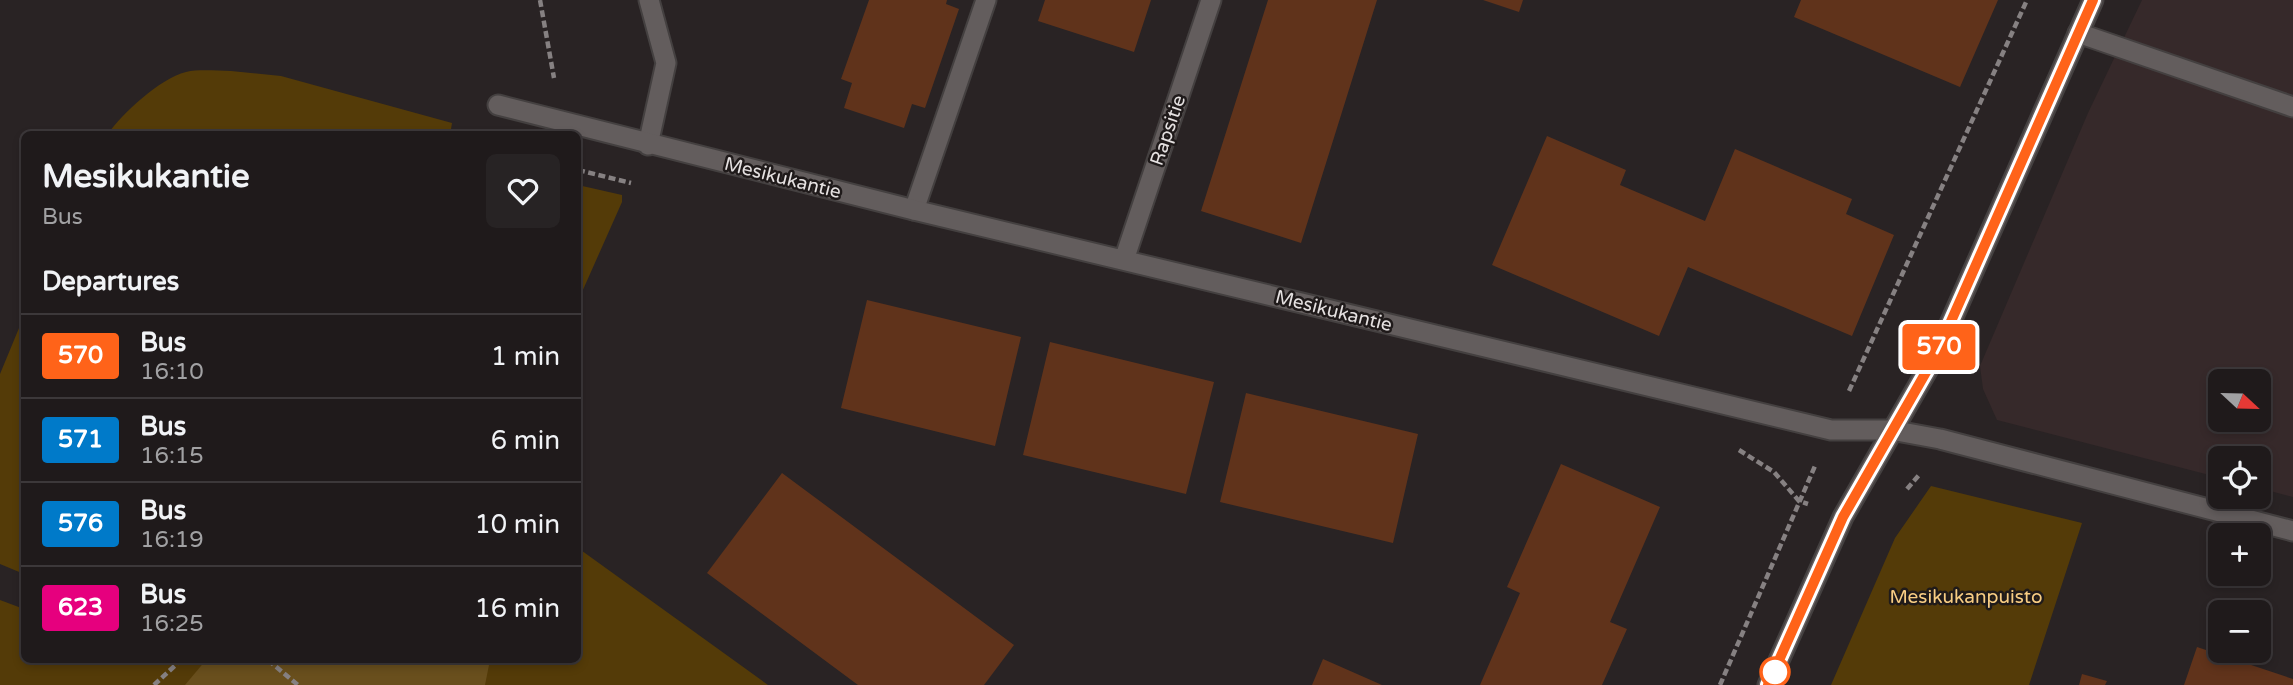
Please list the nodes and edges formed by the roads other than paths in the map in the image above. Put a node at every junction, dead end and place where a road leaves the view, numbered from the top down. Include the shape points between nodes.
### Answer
1 (649, 0) edge
2 (986, 0) edge
3 (1211, 0) edge
4 (2093, 0) edge
5 (2078, 33) junction
6 (498, 106) dead end
7 (2293, 107) edge
8 (648, 145) junction
9 (914, 210) junction
10 (1124, 260) junction
11 (1891, 430) junction
12 (2293, 531) edge
13 (1768, 685) edge

1 - 8 street via 666,63
2 - 9 street
3 - 10 street, Rapsitie
4 - 5 street
5 - 7 street
5 - 11 street via 1937,353
6 - 8 street, Mesikukantie
8 - 9 street, Mesikukantie
9 - 10 street, Mesikukantie
10 - 11 street, Mesikukantie via 1831,430
11 - 12 street, Mesikukantie
11 - 13 street via 1843,517

